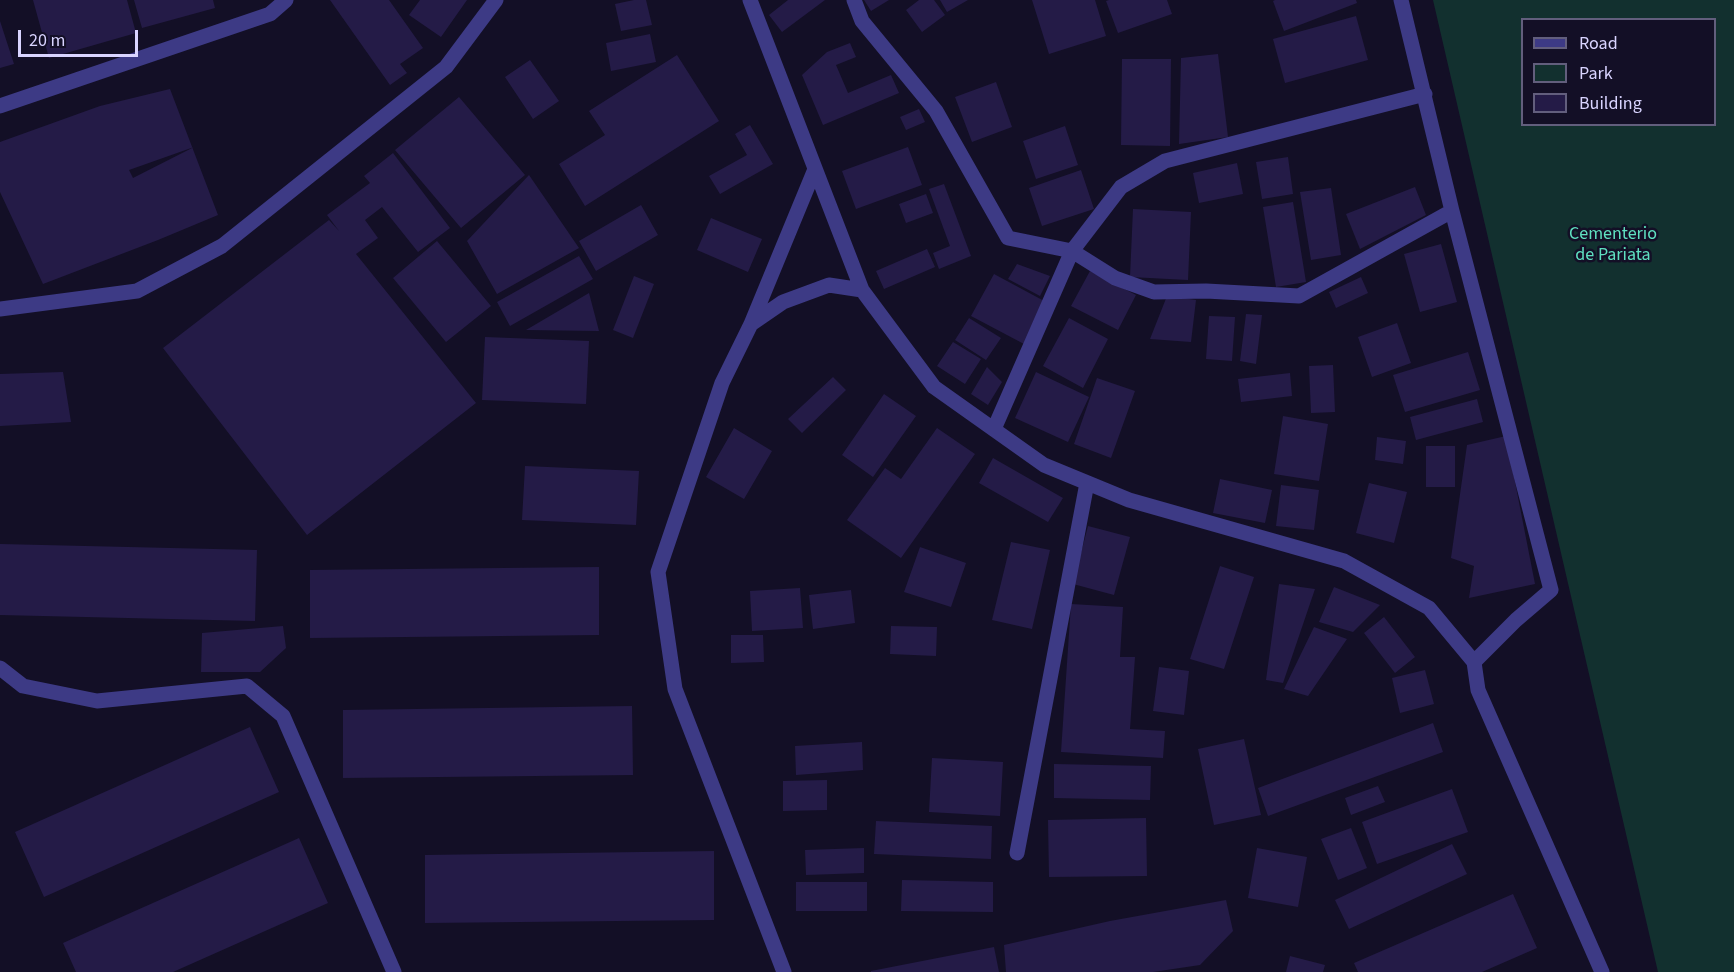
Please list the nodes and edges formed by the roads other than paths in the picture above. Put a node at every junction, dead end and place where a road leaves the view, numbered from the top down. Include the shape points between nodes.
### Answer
1 (286, 0) edge
2 (496, 0) edge
3 (750, 0) edge
4 (854, 0) edge
5 (1401, 0) edge
6 (1425, 94) junction
7 (0, 106) edge
8 (815, 170) junction
9 (1452, 211) junction
10 (1072, 251) junction
11 (862, 290) junction
12 (0, 309) edge
13 (751, 324) junction
14 (994, 429) junction
15 (1087, 483) junction
16 (1474, 662) junction
17 (0, 668) edge
18 (1017, 853) dead end
19 (394, 972) edge
20 (784, 972) edge
21 (1602, 972) edge

1 - 7 street via 270,14
2 - 12 street via 446,68 222,246 137,291
3 - 8 street
4 - 10 street via 862,21 936,111 1008,238
5 - 6 street
6 - 9 street
6 - 10 street via 1165,161 1121,187
8 - 11 street
8 - 13 street
9 - 10 street via 1299,296 1154,291 1115,278
9 - 16 street via 1551,590
10 - 14 street
11 - 13 street via 829,285 783,302
11 - 14 street via 934,387
13 - 20 street via 722,383 658,572 675,689
14 - 15 street via 1044,465
15 - 16 street via 1129,500 1344,561 1429,608
15 - 18 street
16 - 21 street via 1478,690
17 - 19 street via 23,686 97,702 247,686 283,716

